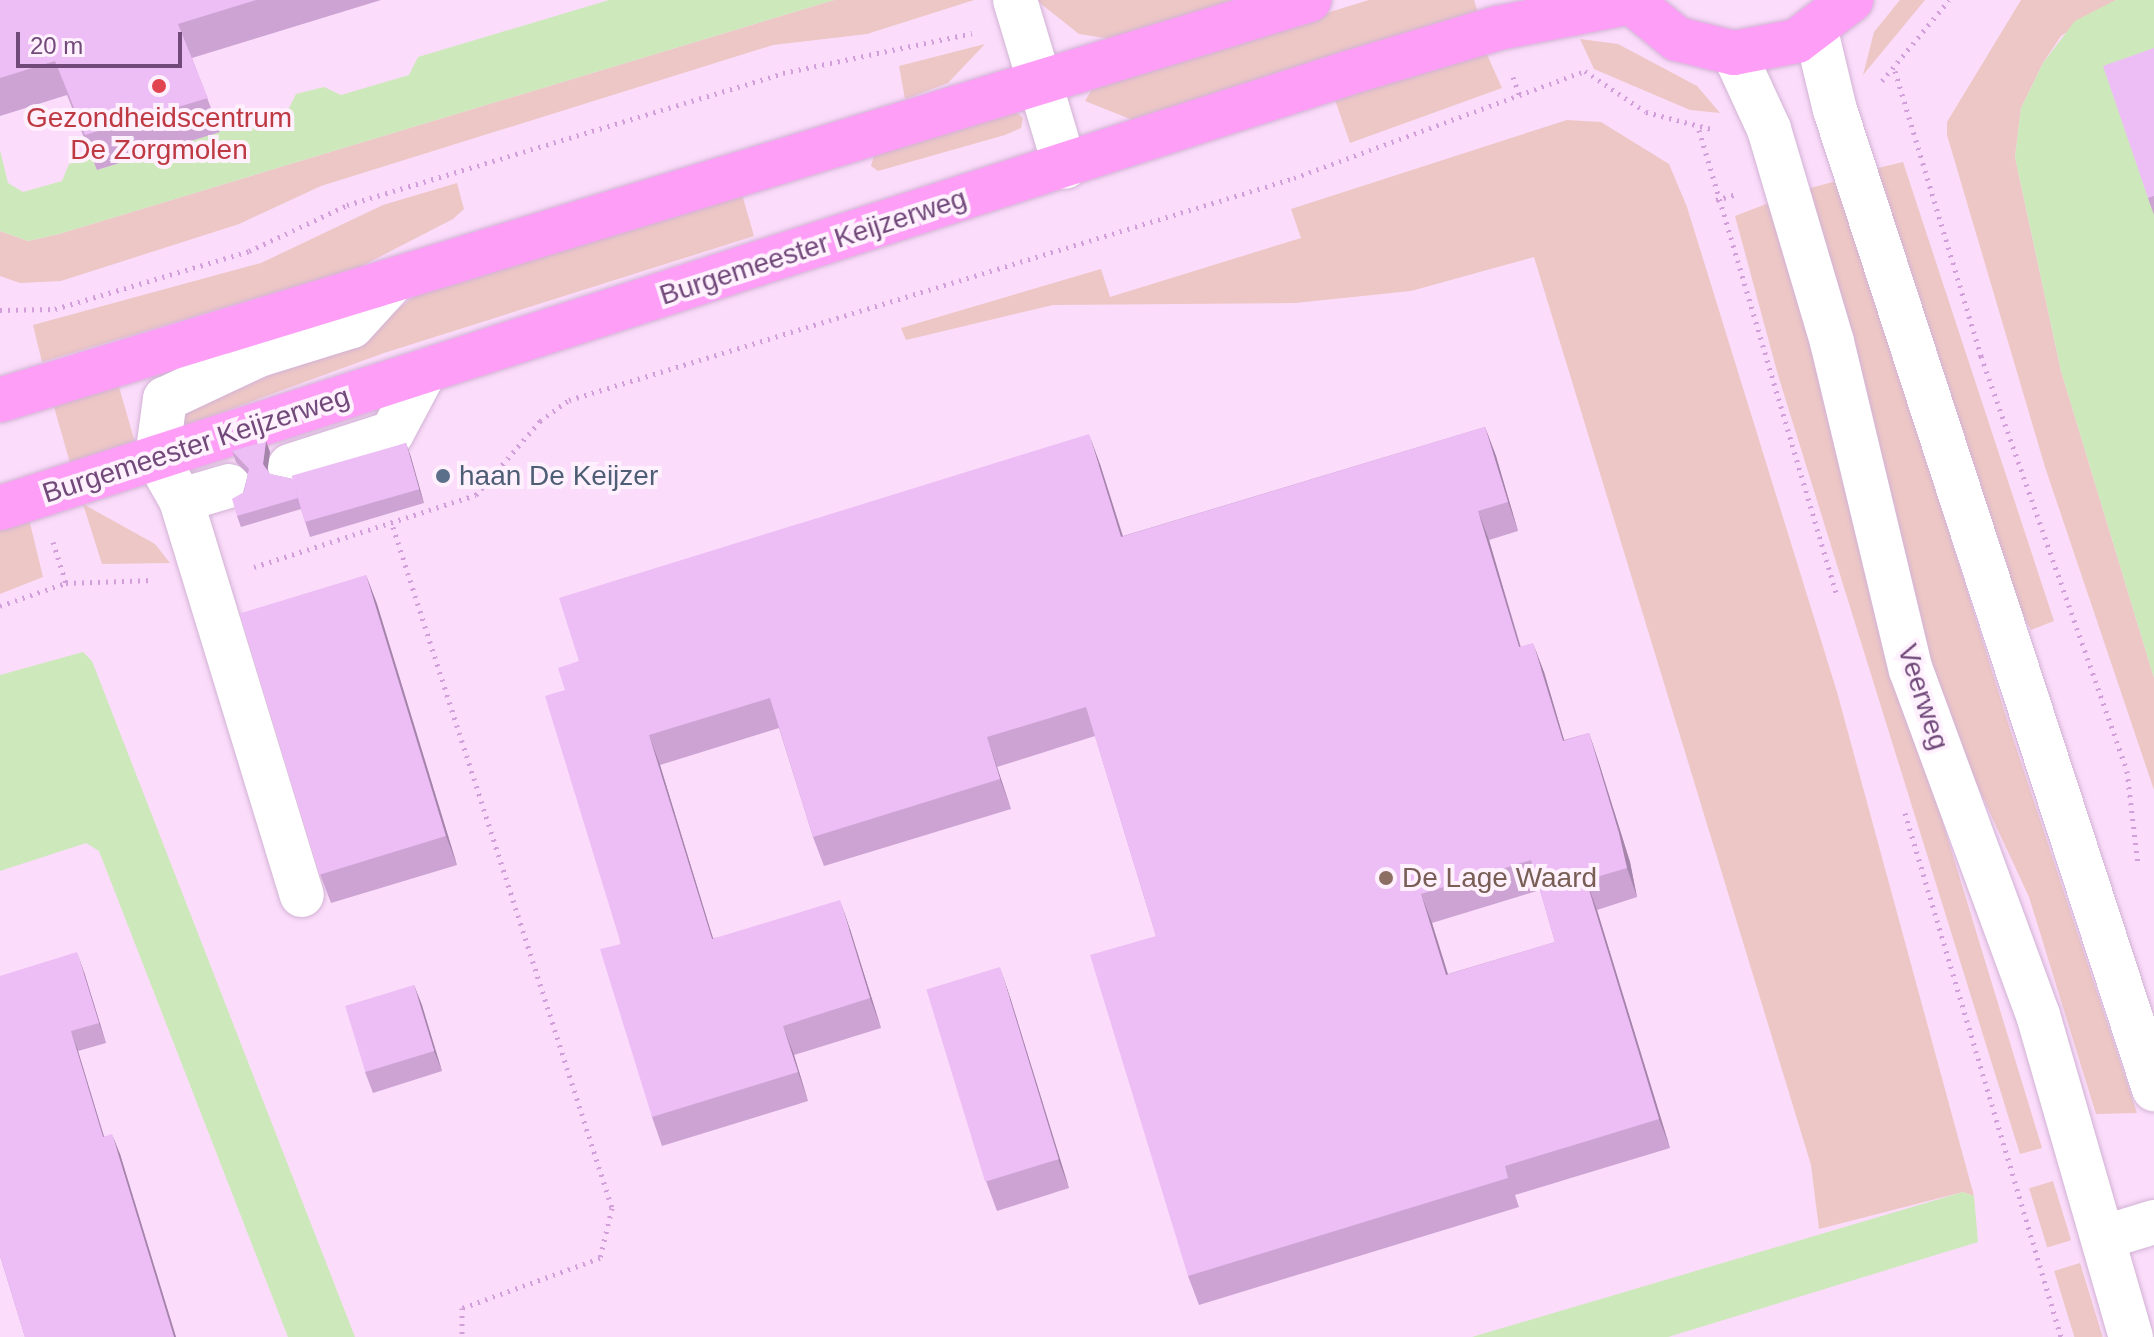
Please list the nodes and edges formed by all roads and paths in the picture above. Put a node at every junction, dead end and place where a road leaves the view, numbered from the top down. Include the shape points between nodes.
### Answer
1 (1309, 0) edge
2 (1851, 0) edge
3 (1949, 0) edge
4 (1630, 1) edge
5 (1017, 10) edge
6 (1816, 31) junction
7 (1734, 53) junction
8 (1039, 83) junction
9 (1699, 130) dead end
10 (1065, 167) junction
11 (394, 280) junction
12 (0, 310) edge
13 (425, 371) junction
14 (0, 400) edge
15 (157, 458) junction
16 (290, 466) dead end
17 (229, 486) dead end
18 (181, 500) junction
19 (0, 508) edge
20 (393, 527) junction
21 (203, 582) junction
22 (0, 606) edge
23 (2139, 877) dead end
24 (302, 895) dead end
25 (2154, 1089) edge
26 (2154, 1222) edge
27 (2105, 1237) junction
28 (462, 1335) edge
29 (2131, 1337) edge

1 - 8 main road
2 - 6 main road
3 - 23 path via 1895,71 1981,356 2127,771
4 - 7 main road via 1677,39
4 - 10 main road, Burgemeester Keijzerweg via 1498,28
5 - 8 street
5 - 12 path via 894,55 783,73 347,205 249,251 55,309
6 - 7 main road via 1777,48
6 - 25 street via 1835,110
7 - 27 street, Veerweg via 1769,129 1832,342 1911,670 2038,1015
8 - 10 street
8 - 11 main road
9 - 20 path via 1646,112 1585,71 1294,178 569,400 540,421 476,495
10 - 13 main road, Burgemeester Keijzerweg
11 - 14 main road
11 - 15 street via 352,326 259,355 165,399
13 - 15 main road, Burgemeester Keijzerweg
13 - 16 street via 392,433
15 - 18 street
15 - 19 main road, Burgemeester Keijzerweg
17 - 18 street
18 - 21 street
20 - 21 path
20 - 28 path via 612,1208 600,1258 462,1308
21 - 22 path via 66,583
21 - 24 street
26 - 27 street
27 - 29 street, Veerweg

